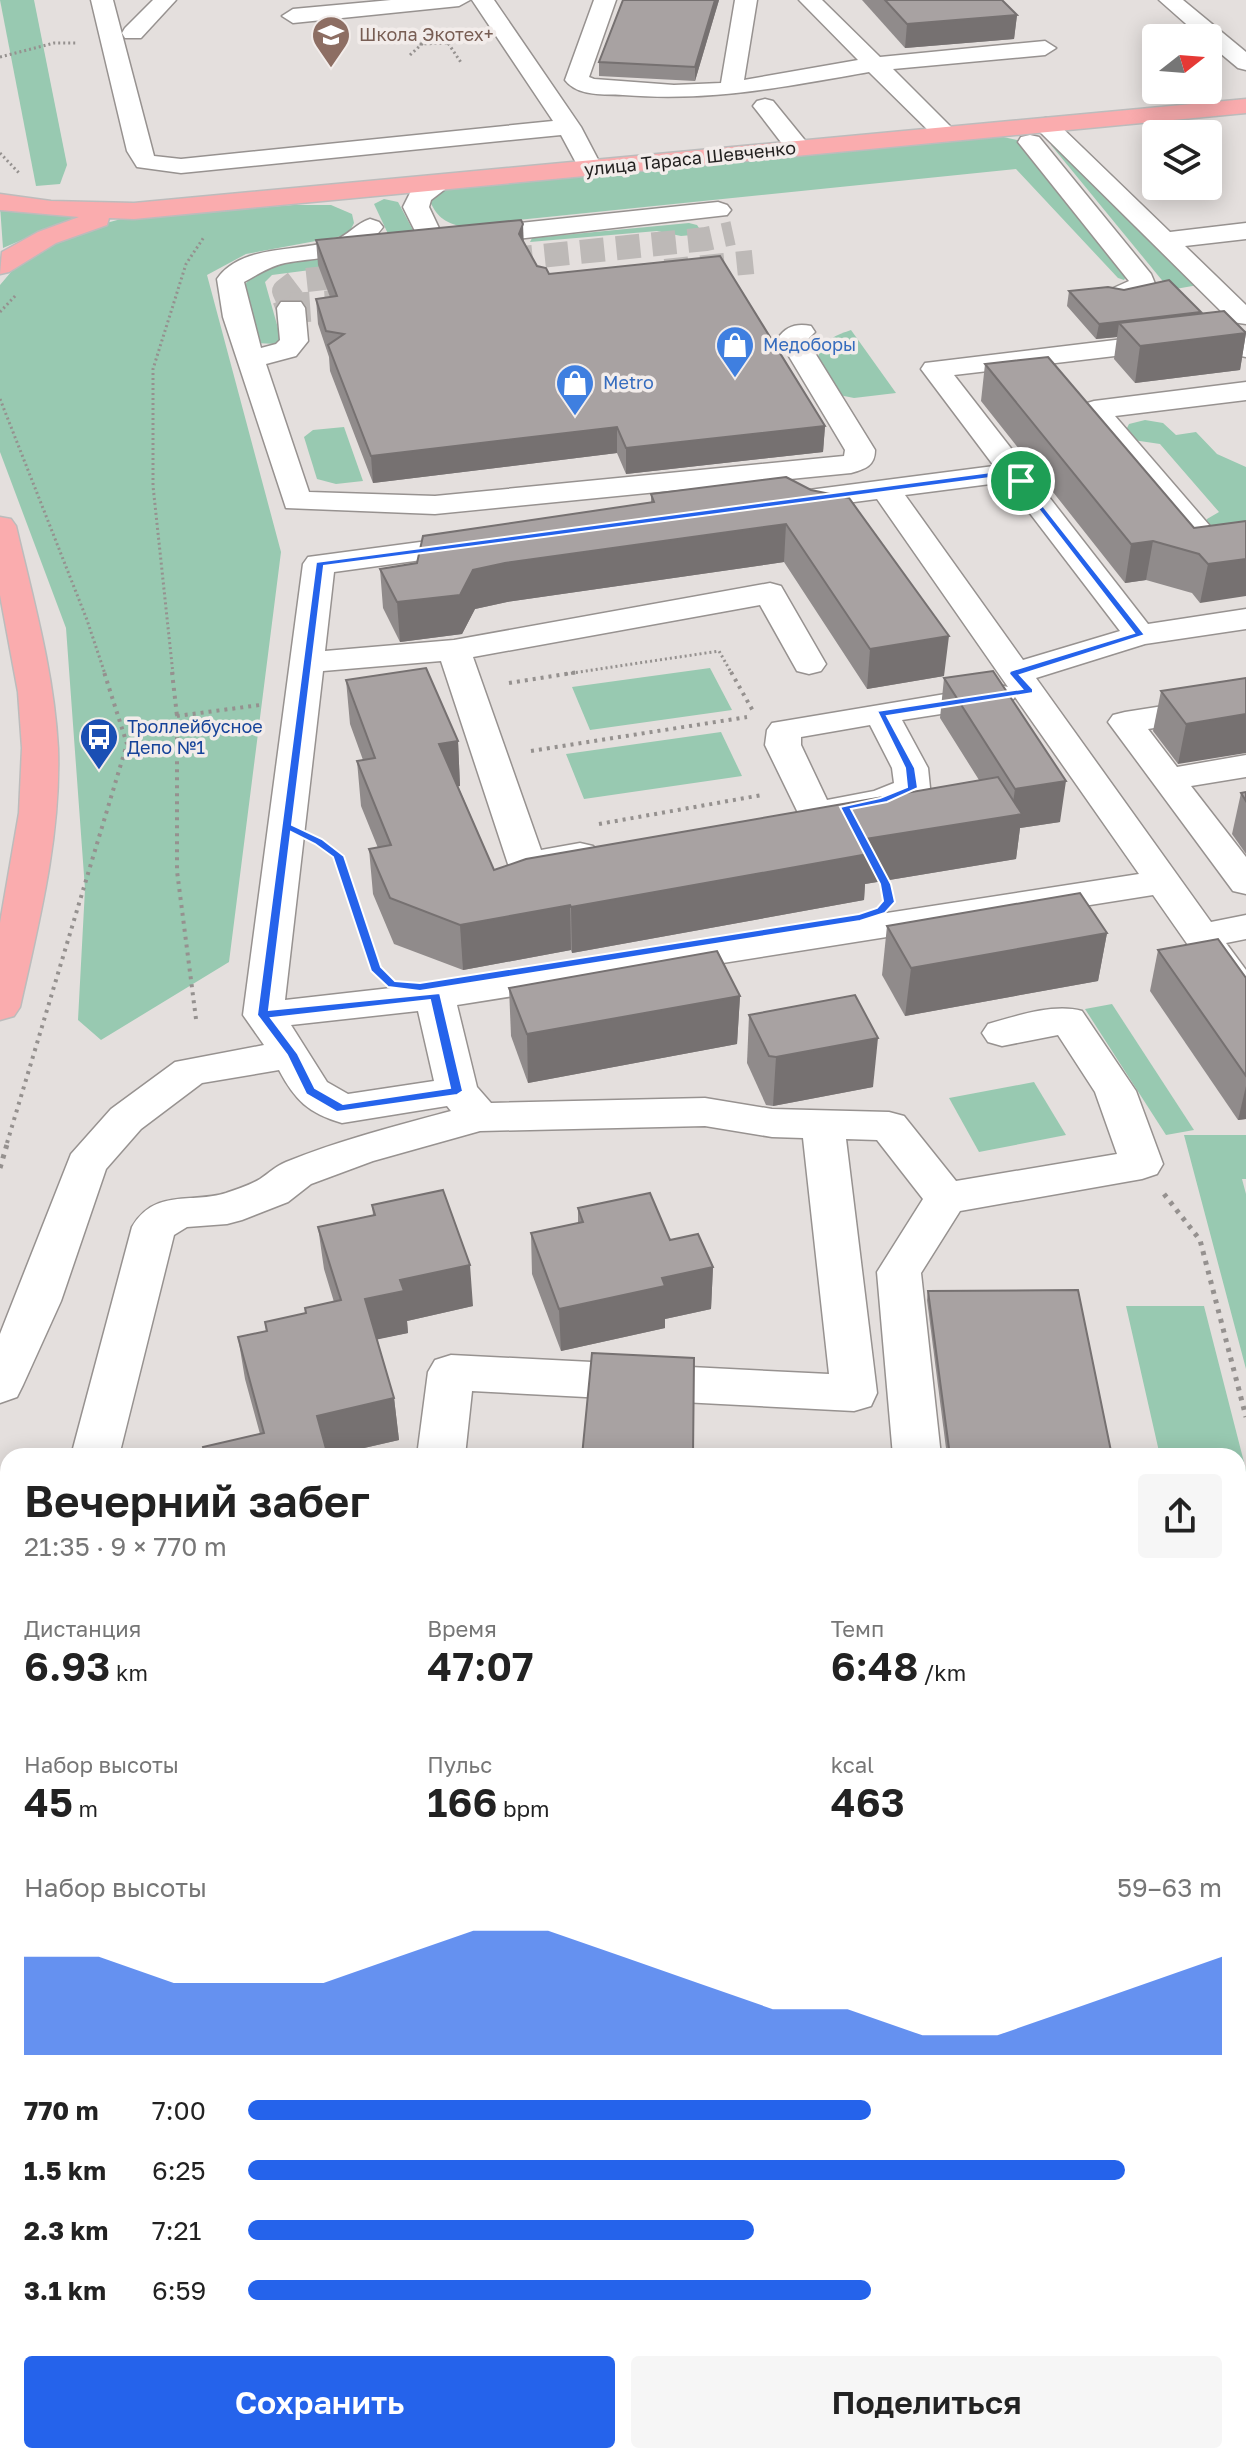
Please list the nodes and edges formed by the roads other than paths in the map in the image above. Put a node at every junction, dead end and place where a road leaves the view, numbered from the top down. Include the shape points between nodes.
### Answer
1 (102, 0) edge
2 (165, 0) edge
3 (459, 0) edge
4 (483, 0) edge
5 (605, 0) edge
6 (746, 0) edge
7 (810, 0) edge
8 (1170, 0) edge
9 (293, 16) dead end
10 (133, 33) dead end
11 (1045, 48) dead end
12 (1246, 63) edge
13 (875, 64) junction
14 (731, 89) junction
15 (765, 106) dead end
16 (1246, 106) edge
17 (1046, 125) junction
18 (569, 127) junction
19 (1018, 128) junction
20 (946, 135) junction
21 (799, 149) junction
22 (591, 169) junction
23 (441, 183) junction
24 (355, 192) junction
25 (0, 202) edge
26 (718, 210) dead end
27 (134, 211) junction
28 (1246, 231) edge
29 (389, 238) junction
30 (1164, 240) junction
31 (432, 241) junction
32 (0, 266) edge
33 (1119, 296) edge
34 (291, 308) dead end
35 (1246, 316) edge
36 (801, 332) dead end
37 (1246, 349) edge
38 (252, 359) junction
39 (1246, 391) edge
40 (1014, 472) junction
41 (885, 489) junction
42 (744, 508) edge
43 (0, 526) edge
44 (508, 539) edge
45 (1246, 546) edge
46 (1246, 619) edge
47 (1140, 635) junction
48 (454, 650) junction
49 (308, 659) junction
50 (809, 664) dead end
51 (1022, 682) junction
52 (1246, 703) edge
53 (881, 713) junction
54 (1246, 766) edge
55 (1167, 779) junction
56 (1246, 824) edge
57 (1206, 831) junction
58 (618, 848) edge
59 (1161, 882) junction
60 (1246, 883) edge
61 (1246, 927) edge
62 (1200, 936) junction
63 (435, 996) junction
64 (1246, 999) edge
65 (0, 1007) edge
66 (263, 1015) junction
67 (1002, 1033) dead end
68 (292, 1054) junction
69 (468, 1104) junction
70 (823, 1125) junction
71 (946, 1198) junction
72 (0, 1385) edge
73 (97, 1448) edge
74 (442, 1448) edge
75 (916, 1448) edge

1 - 18 lane via 146,162 181,166
2 - 10 lane
3 - 9 lane
4 - 18 lane
5 - 14 lane via 577,80 589,86 674,92
6 - 14 lane
7 - 13 lane
8 - 12 lane
11 - 13 lane
13 - 14 lane
13 - 20 lane
15 - 21 lane
16 - 17 main road, улица Тараса Шевченко
17 - 19 main road, улица Тараса Шевченко
17 - 30 lane
18 - 22 lane
19 - 20 main road, улица Тараса Шевченко
19 - 33 lane via 1142,280 1138,290
20 - 21 main road, улица Тараса Шевченко
21 - 22 main road, улица Тараса Шевченко
22 - 23 main road, улица Тараса Шевченко
23 - 24 main road, улица Тараса Шевченко
23 - 31 lane via 420,196 416,207
24 - 27 main road, улица Тараса Шевченко
24 - 29 lane
25 - 27 main road, улица Тараса Шевченко
26 - 31 lane
27 - 32 main road, улица Тараса Шевченко via 62,228
28 - 30 lane
29 - 31 lane
29 - 38 lane via 277,257 230,279
30 - 35 lane
34 - 38 lane via 294,341 286,350
36 - 38 lane via 792,338 860,450 860,459 851,464 435,505 297,501
37 - 40 lane via 1231,334 935,369
39 - 45 lane via 1094,410 1214,551
40 - 41 lane
40 - 47 lane
41 - 42 lane
41 - 51 lane
43 - 65 main road via 33,670 40,748 39,797 25,894
44 - 49 lane via 319,564
46 - 47 lane
47 - 51 lane
48 - 49 lane via 334,662
48 - 50 lane via 770,593
48 - 58 lane via 527,864
49 - 66 lane
51 - 53 lane
51 - 59 lane
52 - 55 lane via 1125,722
53 - 53 lane via 784,730 783,745 801,806 883,800 912,788 910,768
54 - 55 lane
55 - 57 lane
56 - 57 lane
57 - 60 lane
59 - 62 lane
59 - 63 lane
61 - 62 lane
62 - 64 lane
63 - 66 lane
63 - 69 lane
66 - 68 lane
67 - 71 lane via 1068,1020 1115,1091 1142,1164
68 - 69 lane via 311,1091 342,1109
68 - 72 lane via 190,1072 126,1119 86,1164 38,1301
69 - 70 lane via 705,1112
69 - 73 lane via 296,1174 273,1191 227,1209 178,1212 154,1227
70 - 71 lane via 889,1126
70 - 74 lane via 854,1393 451,1372
71 - 75 lane via 899,1272

